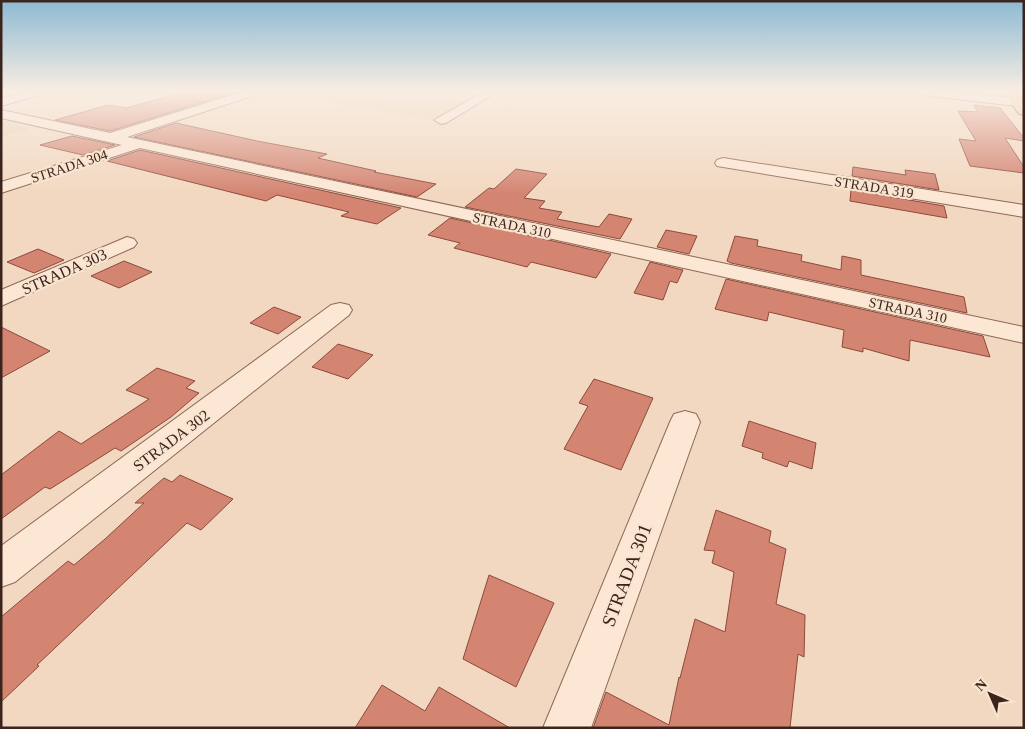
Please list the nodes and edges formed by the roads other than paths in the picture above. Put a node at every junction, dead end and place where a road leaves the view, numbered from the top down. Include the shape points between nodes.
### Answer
1 (54, 126) edge
2 (145, 126) edge
3 (107, 138) junction
4 (137, 145) junction
5 (723, 163) dead end
6 (1, 188) edge
7 (1024, 211) edge
8 (127, 243) dead end
9 (1, 299) edge
10 (340, 310) dead end
11 (1024, 335) edge
12 (685, 422) dead end
13 (1, 569) edge
14 (567, 728) edge

1 - 3 street, STRADA 310
2 - 3 street
3 - 4 street, STRADA 310
4 - 6 street, STRADA 304
4 - 11 street, STRADA 310
5 - 7 street, STRADA 319
8 - 9 street, STRADA 303
10 - 13 street, STRADA 302
12 - 14 street, STRADA 301

